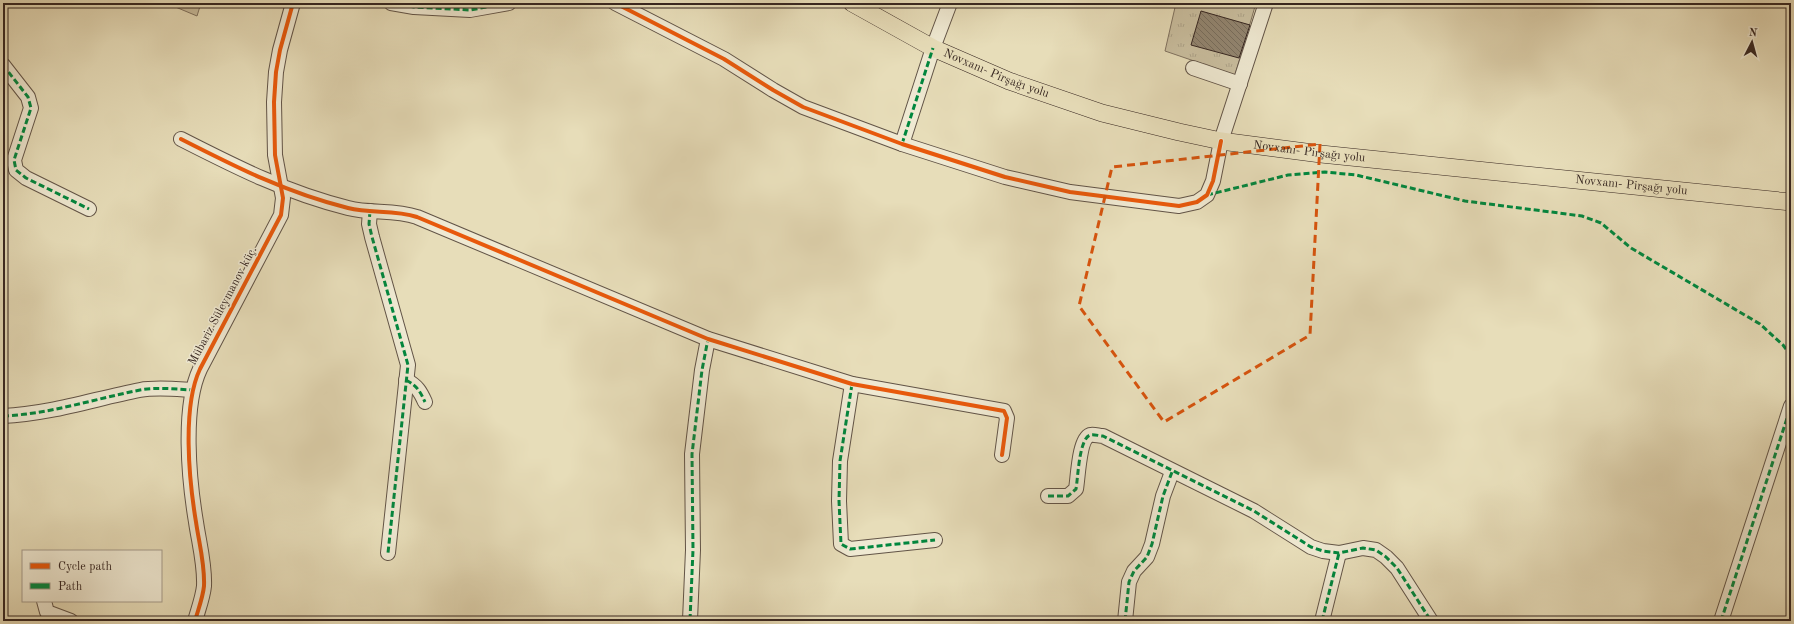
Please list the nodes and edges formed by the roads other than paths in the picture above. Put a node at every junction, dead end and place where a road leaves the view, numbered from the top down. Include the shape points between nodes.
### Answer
1 (293, 3) edge
2 (391, 3) edge
3 (510, 3) edge
4 (615, 3) edge
5 (852, 3) edge
6 (950, 3) edge
7 (1266, 3) edge
8 (933, 48) junction
9 (3, 65) edge
10 (1193, 68) dead end
11 (1240, 84) junction
12 (181, 139) dead end
13 (1221, 141) junction
14 (902, 144) junction
15 (281, 188) junction
16 (1791, 202) edge
17 (89, 209) dead end
18 (370, 211) junction
19 (708, 339) junction
20 (406, 380) junction
21 (852, 384) junction
22 (192, 390) junction
23 (425, 402) dead end
24 (1791, 406) edge
25 (3, 416) edge
26 (1002, 455) dead end
27 (1172, 472) junction
28 (1048, 496) dead end
29 (935, 540) dead end
30 (388, 553) dead end
31 (1338, 553) junction
32 (44, 602) edge
33 (690, 620) dead end
34 (71, 621) edge
35 (195, 621) edge
36 (1125, 621) edge
37 (1322, 621) edge
38 (1431, 621) edge
39 (1721, 621) edge

1 - 15 street, Mübariz Süleymanov küç. via 280,50 274,102 275,155
2 - 3 street via 470,10
4 - 14 street via 724,59 803,107
5 - 8 main road, Novxanı- Pirşağı yolu
6 - 8 street
7 - 11 street
8 - 13 main road, Novxanı- Pirşağı yolu via 1009,81 1102,113
8 - 14 street
9 - 17 street via 28,97 31,108 14,160 16,170 26,178
10 - 11 street
11 - 13 street
12 - 15 street
13 - 14 street via 1213,181 1207,195 1197,202 1179,206 1070,192 1005,177
13 - 16 main road, Novxanı- Pirşağı yolu via 1321,154
15 - 18 street via 348,208
15 - 22 street, Mübariz Süleymanov küç. via 283,205 276,228 200,369
18 - 19 street via 403,212 418,217
18 - 20 street via 372,236 408,364
19 - 21 street
19 - 33 street via 692,454 694,550
20 - 23 street via 416,385
20 - 30 street
21 - 26 street via 1004,411 1007,418
21 - 29 street via 840,461 841,544 850,549
22 - 25 street via 141,390 68,408
22 - 35 street, Mübariz Süleymanov küç. via 189,417 191,469 195,520 204,577 204,587
24 - 39 street
27 - 28 street via 1103,436 1091,435 1086,438 1082,448 1076,489 1068,496
27 - 31 street via 1254,512 1311,547
27 - 36 street via 1163,496 1152,544 1129,582
31 - 37 street
31 - 38 street via 1363,548 1376,550 1386,557 1397,568
32 - 34 street via 47,612

